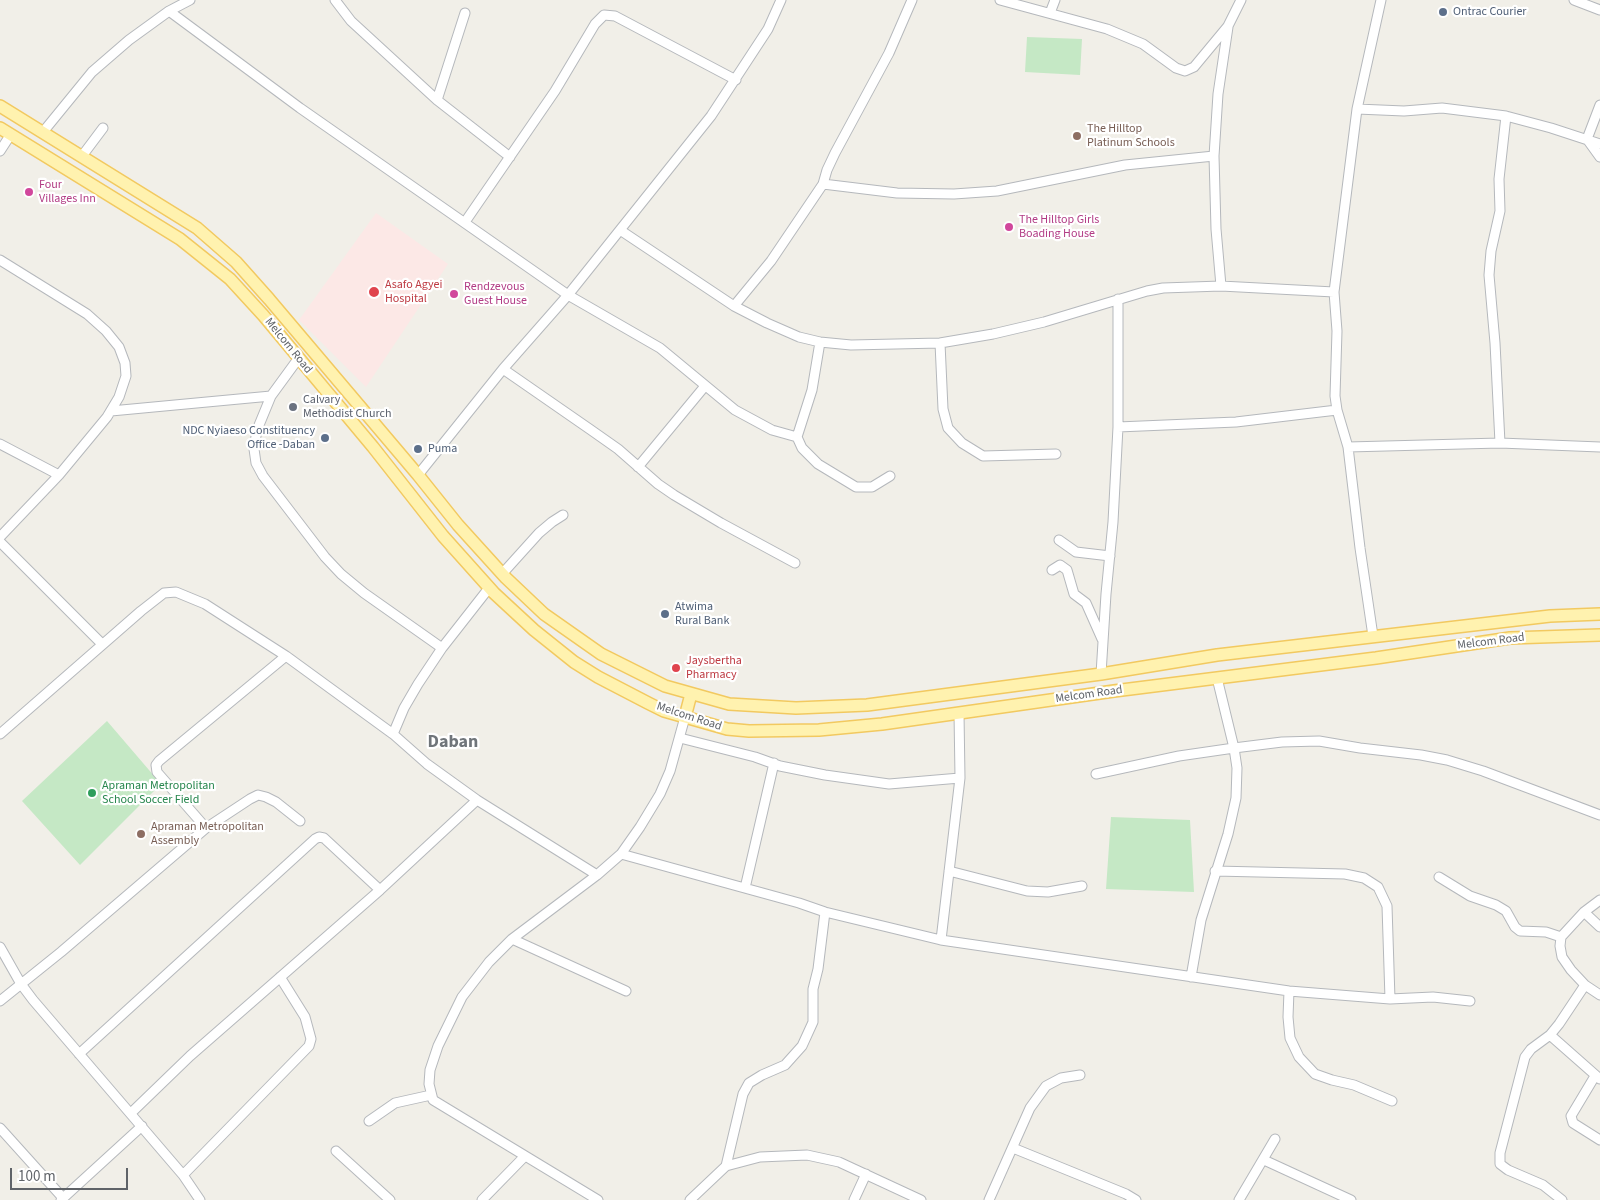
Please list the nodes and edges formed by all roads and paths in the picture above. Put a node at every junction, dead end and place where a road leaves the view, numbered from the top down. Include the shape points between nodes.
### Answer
1 (190, 0) edge
2 (335, 0) edge
3 (781, 0) edge
4 (912, 0) edge
5 (1000, 0) edge
6 (1055, 0) edge
7 (1241, 0) edge
8 (1381, 0) edge
9 (1574, 0) edge
10 (1600, 10) edge
11 (169, 11) junction
12 (465, 13) dead end
13 (1050, 13) junction
14 (1228, 26) junction
15 (736, 80) junction
16 (437, 100) junction
17 (1600, 105) edge
18 (0, 106) edge
19 (1357, 109) junction
20 (1506, 116) junction
21 (0, 128) edge
22 (103, 128) dead end
23 (43, 132) junction
24 (11, 134) junction
25 (1587, 139) junction
26 (1600, 144) edge
27 (32, 147) junction
28 (0, 151) edge
29 (82, 156) junction
30 (1214, 156) junction
31 (1600, 157) edge
32 (510, 158) junction
33 (823, 184) junction
34 (465, 222) junction
35 (620, 230) junction
36 (0, 260) edge
37 (1221, 286) junction
38 (1334, 292) junction
39 (568, 295) junction
40 (1118, 299) junction
41 (734, 306) junction
42 (820, 342) junction
43 (940, 343) junction
44 (298, 358) junction
45 (503, 369) junction
46 (705, 386) junction
47 (271, 396) junction
48 (1337, 410) junction
49 (111, 411) junction
50 (1118, 427) junction
51 (797, 437) junction
52 (1500, 443) junction
53 (0, 444) edge
54 (1348, 447) junction
55 (1600, 448) edge
56 (1056, 454) dead end
57 (638, 467) junction
58 (59, 475) junction
59 (418, 475) junction
60 (890, 476) dead end
61 (403, 486) junction
62 (562, 516) dead end
63 (0, 537) edge
64 (1059, 540) dead end
65 (0, 542) edge
66 (1110, 556) junction
67 (795, 563) dead end
68 (1052, 570) dead end
69 (502, 574) junction
70 (489, 588) junction
71 (1600, 614) edge
72 (1600, 635) edge
73 (1373, 636) junction
74 (1103, 642) junction
75 (102, 644) junction
76 (442, 648) junction
77 (286, 656) junction
78 (1376, 658) junction
79 (1101, 674) junction
80 (1217, 678) junction
81 (691, 694) junction
82 (959, 713) junction
83 (686, 718) junction
84 (0, 734) edge
85 (393, 734) junction
86 (680, 738) junction
87 (1234, 748) junction
88 (774, 763) junction
89 (1096, 774) dead end
90 (960, 778) junction
91 (477, 800) junction
92 (1600, 815) edge
93 (300, 821) dead end
94 (206, 828) junction
95 (621, 854) junction
96 (949, 871) junction
97 (1215, 871) junction
98 (598, 875) junction
99 (1439, 877) dead end
100 (1082, 886) dead end
101 (745, 888) junction
102 (380, 890) junction
103 (1600, 900) edge
104 (825, 912) junction
105 (1584, 912) junction
106 (1600, 926) edge
107 (1561, 937) junction
108 (512, 939) junction
109 (941, 940) junction
110 (0, 947) edge
111 (280, 977) junction
112 (1191, 977) junction
113 (21, 984) junction
114 (1586, 985) junction
115 (626, 991) dead end
116 (1289, 991) junction
117 (1600, 995) edge
118 (1390, 999) junction
119 (0, 1001) edge
120 (1470, 1001) dead end
121 (1550, 1035) junction
122 (79, 1054) junction
123 (1080, 1075) dead end
124 (1598, 1077) edge
125 (431, 1095) junction
126 (1392, 1101) dead end
127 (131, 1113) junction
128 (369, 1121) dead end
129 (142, 1126) junction
130 (0, 1128) edge
131 (1275, 1139) dead end
132 (1600, 1140) edge
133 (1013, 1148) junction
134 (336, 1151) dead end
135 (524, 1157) junction
136 (1264, 1160) junction
137 (726, 1166) junction
138 (866, 1174) junction
139 (183, 1175) junction
140 (1125, 1197) edge
141 (62, 1199) edge
142 (200, 1200) edge
143 (390, 1200) edge
144 (482, 1200) edge
145 (598, 1200) edge
146 (690, 1200) edge
147 (854, 1200) edge
148 (921, 1200) edge
149 (989, 1200) edge
150 (1136, 1200) edge
151 (1239, 1200) edge
152 (1351, 1200) edge
153 (1562, 1200) edge

1 - 11 street
2 - 16 street via 370,39
3 - 15 street
4 - 33 street via 889,53 831,161
5 - 13 street
6 - 13 street
7 - 14 street
8 - 19 street
9 - 10 street
11 - 23 street via 92,72
11 - 34 street via 300,108
12 - 16 street
13 - 14 street via 1107,29 1143,44 1176,68 1185,70 1194,67
14 - 30 street via 1218,94
15 - 32 street via 615,16 604,15 595,24
15 - 35 street
16 - 32 street
17 - 25 street
18 - 23 main road
19 - 20 street via 1404,111 1432,108
19 - 38 street
20 - 25 street
20 - 52 street via 1499,179 1500,211 1489,275
21 - 24 main road, Melcom Road
22 - 29 street
23 - 27 main road
23 - 29 main road
24 - 27 main road, Melcom Road
24 - 28 street
25 - 26 street
25 - 31 street
27 - 44 main road, Melcom Road via 180,239 230,279
29 - 59 main road via 197,228 236,262
30 - 33 street via 1125,165 997,190 962,193 897,193
30 - 37 street
32 - 34 street
33 - 41 street via 772,261
34 - 39 street
35 - 39 street
35 - 41 street
36 - 49 street via 87,314 114,339 125,363 126,376
37 - 38 street
37 - 40 street via 1163,288
38 - 48 street
39 - 45 street
39 - 46 street via 660,348
40 - 43 street via 1044,322
40 - 50 street
41 - 42 street via 799,337
42 - 43 street via 851,345
42 - 51 street via 812,390
43 - 56 street via 942,409 948,428 962,443 983,456
44 - 47 street
44 - 61 main road, Melcom Road
45 - 57 street
45 - 59 street
46 - 51 street via 758,424
46 - 57 street
47 - 49 street
47 - 76 street via 257,430 254,449 256,463 263,476 341,574
48 - 50 street via 1236,422
48 - 54 street
49 - 58 street
50 - 66 street
51 - 60 street via 802,448 818,464 856,488 872,487
52 - 54 street
52 - 55 street
53 - 58 street
54 - 73 street
57 - 67 street via 697,509
58 - 63 street
59 - 61 main road
59 - 69 main road
61 - 70 main road, Melcom Road
62 - 69 street via 539,533
64 - 66 street via 1076,552
65 - 75 street
66 - 74 street
68 - 74 street via 1060,565 1067,570 1074,594 1086,603
69 - 81 main road via 544,614 601,654 665,686
70 - 76 street
70 - 83 main road, Melcom Road via 574,662 648,703
71 - 73 main road via 1550,616
72 - 78 main road, Melcom Road via 1510,638
73 - 78 main road
73 - 79 main road via 1217,655
74 - 79 street
75 - 77 street via 164,593 176,592 205,604
75 - 84 street
76 - 85 street via 409,700
77 - 85 street
77 - 94 street via 156,765 158,772
78 - 80 main road, Melcom Road
79 - 81 main road via 867,705 796,708 729,704
80 - 82 main road, Melcom Road
80 - 87 street
81 - 83 main road
82 - 83 main road, Melcom Road via 882,724 784,732 727,729
82 - 90 street
83 - 86 street
85 - 91 street
86 - 88 street
86 - 95 street via 660,794
87 - 89 street
87 - 92 street via 1319,741 1421,755 1483,770
87 - 97 street via 1236,798
88 - 90 street via 824,775 889,784
88 - 101 street
90 - 96 street
91 - 98 street
91 - 102 street
93 - 94 street via 276,802 258,795
94 - 113 street
95 - 98 street
95 - 101 street
96 - 100 street via 1027,891 1048,892
96 - 109 street
97 - 112 street via 1201,920
97 - 118 street via 1345,874 1364,878 1378,887 1386,906
98 - 108 street
99 - 107 street via 1470,896 1502,908 1520,931 1546,932
101 - 104 street
102 - 111 street
102 - 122 street via 324,838 315,839
103 - 105 street
104 - 109 street
104 - 137 street via 813,989 813,1022 802,1046 785,1065 749,1083 743,1094
105 - 106 street
105 - 107 street
107 - 114 street via 1562,957
108 - 115 street
108 - 125 street via 462,997 430,1070
109 - 112 street
110 - 113 street
111 - 127 street
111 - 139 street via 305,1017 311,1039 309,1046
112 - 116 street
113 - 119 street
113 - 122 street
114 - 117 street
114 - 121 street
116 - 118 street
116 - 126 street via 1290,1038 1299,1057 1315,1074 1354,1085
118 - 120 street via 1433,997
121 - 124 street
121 - 153 street via 1531,1049 1526,1057 1500,1164 1543,1185
122 - 127 street
123 - 133 street via 1061,1078 1046,1086 1030,1108
124 - 132 street via 1571,1116 1573,1123
125 - 128 street via 395,1103
125 - 135 street via 446,1110
127 - 129 street
129 - 139 street
129 - 141 street
130 - 141 street
131 - 136 street
133 - 140 street
133 - 149 street
134 - 143 street
135 - 144 street
135 - 145 street
136 - 151 street
136 - 152 street
137 - 138 street via 760,1157 807,1155 839,1162
137 - 146 street
138 - 147 street
138 - 148 street
139 - 142 street
140 - 150 street

